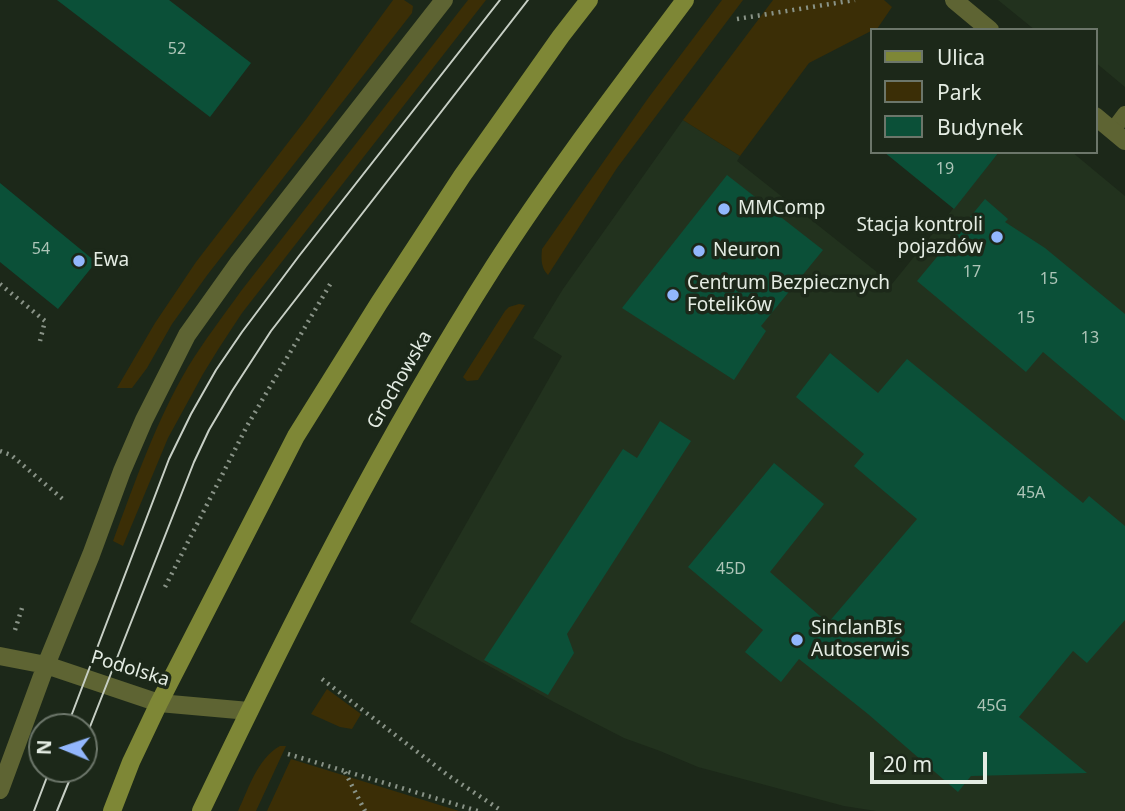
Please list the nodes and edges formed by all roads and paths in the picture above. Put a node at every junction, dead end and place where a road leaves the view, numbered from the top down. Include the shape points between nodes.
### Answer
1 (444, 0) edge
2 (589, 0) edge
3 (685, 0) edge
4 (855, 0) edge
5 (954, 0) edge
6 (737, 19) dead end
7 (988, 28) edge
8 (1125, 114) edge
9 (1097, 118) edge
10 (1119, 136) edge
11 (332, 281) dead end
12 (0, 284) edge
13 (40, 341) dead end
14 (0, 451) edge
15 (65, 501) dead end
16 (165, 587) dead end
17 (22, 608) dead end
18 (14, 632) dead end
19 (0, 656) edge
20 (46, 665) junction
21 (322, 680) dead end
22 (159, 703) junction
23 (249, 711) junction
24 (288, 754) dead end
25 (345, 772) junction
26 (0, 790) edge
27 (112, 811) edge
28 (201, 811) edge
29 (365, 811) edge
30 (478, 811) edge
31 (502, 811) edge

1 - 20 street via 187,335 122,471
2 - 22 main road via 462,176 296,436
3 - 23 main road, Grochowska via 495,264 444,347 372,471
4 - 6 path
5 - 7 street
8 - 10 lane
9 - 10 street
11 - 16 path via 247,426
12 - 13 path via 45,321
14 - 15 path via 11,455
17 - 18 path
19 - 20 street, Podolska
20 - 22 street, Podolska
20 - 26 street
21 - 31 path
22 - 23 street, Podolska
22 - 27 main road
23 - 28 main road, Grochowska
24 - 25 path
25 - 29 path
25 - 30 path

